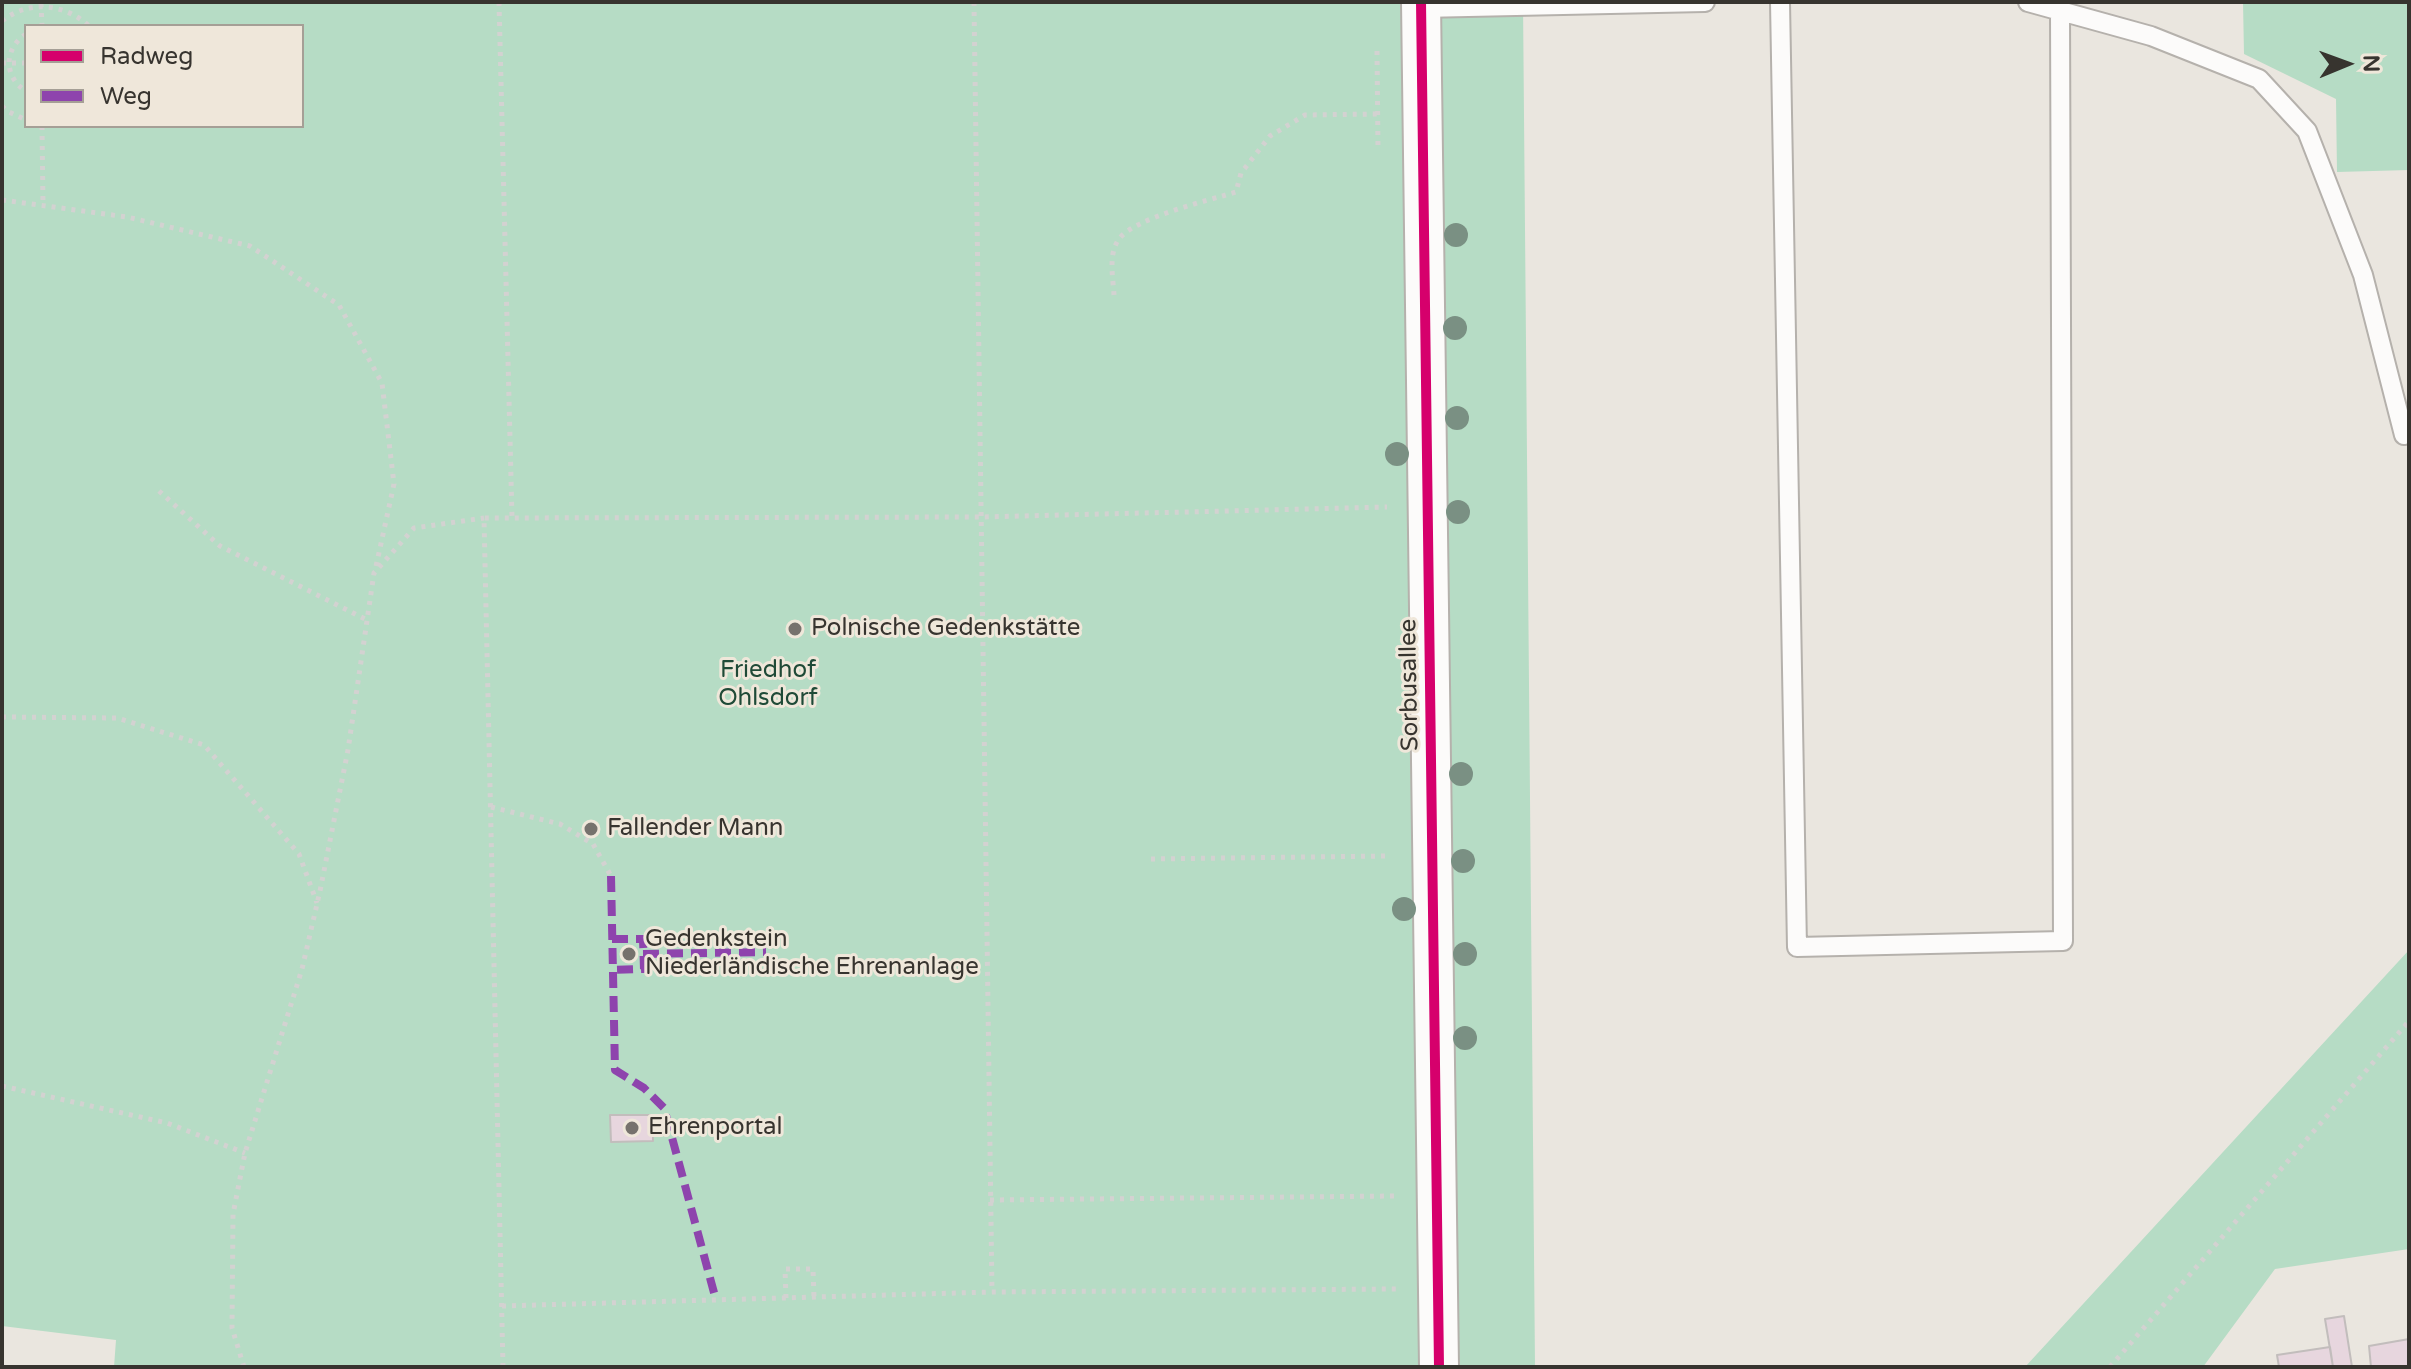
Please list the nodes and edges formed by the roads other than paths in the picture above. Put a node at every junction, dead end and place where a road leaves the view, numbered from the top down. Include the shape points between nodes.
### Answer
1 (1705, 2) edge
2 (1780, 2) edge
3 (2028, 2) edge
4 (1421, 5) edge
5 (2060, 11) junction
6 (2404, 435) dead end
7 (1439, 1367) edge

1 - 4 lane
2 - 5 lane via 1797,947 2063,941
3 - 5 lane
4 - 7 street, Sorbusallee
5 - 6 lane via 2151,36 2259,79 2307,131 2363,275

